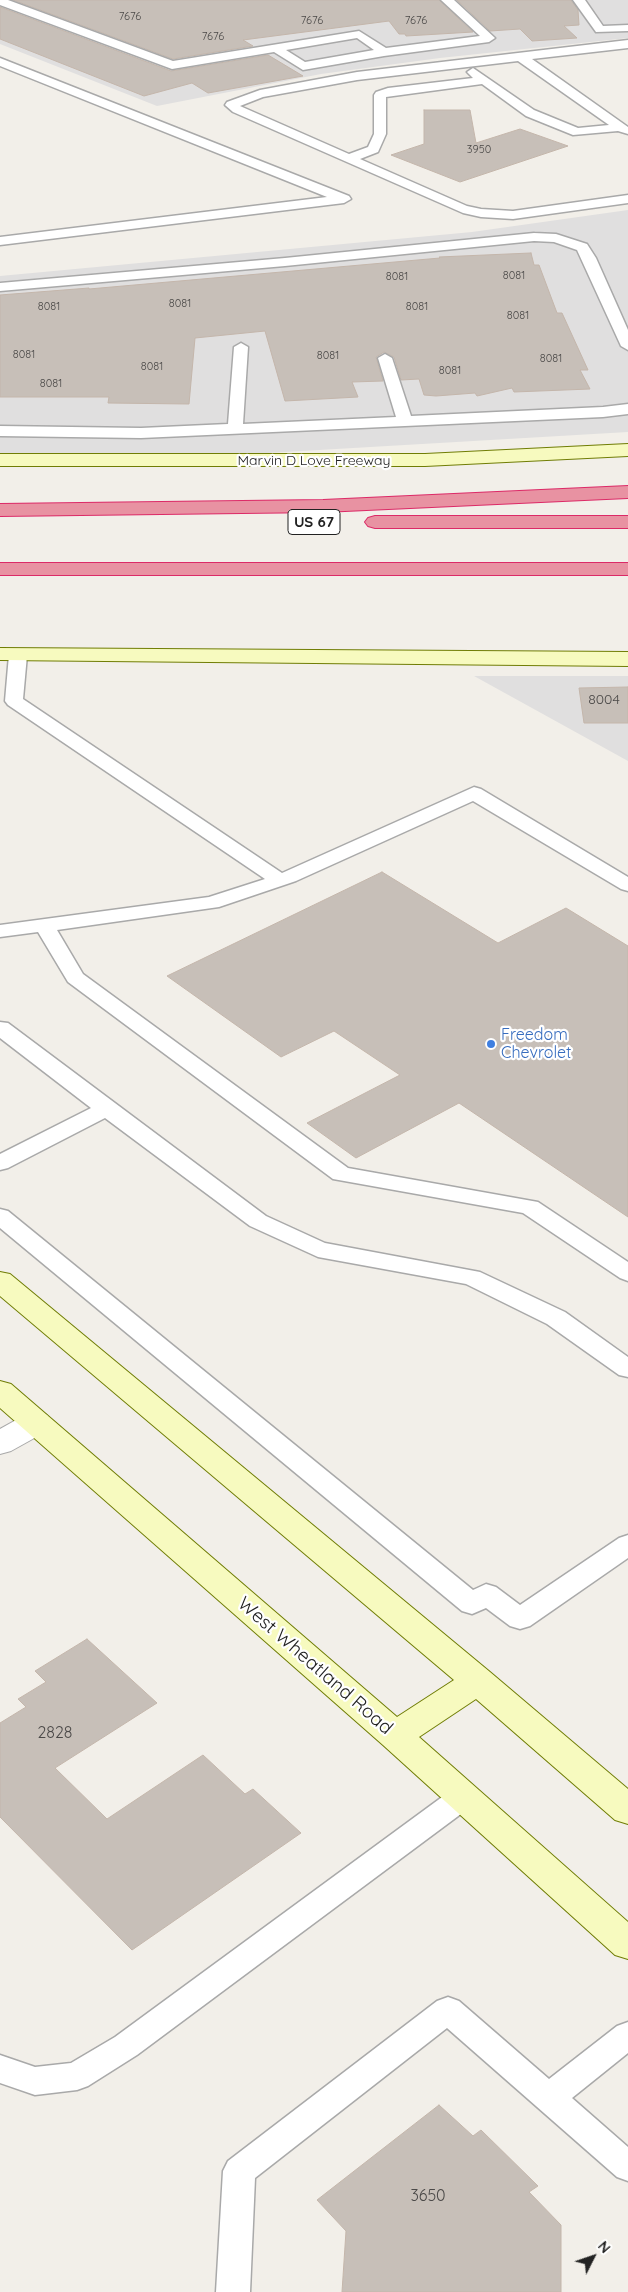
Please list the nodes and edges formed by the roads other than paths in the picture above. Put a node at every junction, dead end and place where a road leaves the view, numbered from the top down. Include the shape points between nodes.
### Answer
1 (447, 0) edge
2 (579, 0) edge
3 (0, 1) edge
4 (628, 28) edge
5 (628, 44) edge
6 (276, 48) junction
7 (384, 52) junction
8 (521, 57) junction
9 (0, 62) edge
10 (462, 64) junction
11 (484, 80) junction
12 (624, 130) edge
13 (348, 159) junction
14 (628, 199) edge
15 (0, 241) edge
16 (0, 287) edge
17 (628, 346) edge
18 (241, 347) dead end
19 (385, 358) dead end
20 (628, 409) edge
21 (405, 421) junction
22 (235, 429) junction
23 (0, 431) edge
24 (628, 450) edge
25 (0, 460) edge
26 (628, 492) edge
27 (0, 510) edge
28 (0, 522) edge
29 (628, 522) edge
30 (0, 569) edge
31 (628, 569) edge
32 (9, 654) edge
33 (628, 659) edge
34 (280, 880) junction
35 (628, 885) edge
36 (44, 925) junction
37 (0, 931) edge
38 (0, 1028) edge
39 (106, 1109) junction
40 (0, 1163) edge
41 (0, 1216) edge
42 (628, 1272) edge
43 (0, 1281) edge
44 (628, 1370) edge
45 (0, 1391) edge
46 (36, 1423) junction
47 (0, 1443) edge
48 (628, 1545) edge
49 (478, 1681) junction
50 (395, 1736) junction
51 (463, 1797) junction
52 (628, 1810) edge
53 (628, 1944) edge
54 (628, 2035) edge
55 (0, 2069) edge
56 (549, 2098) junction
57 (628, 2168) edge
58 (233, 2292) edge

1 - 7 lane via 490,38
2 - 4 lane via 600,30
3 - 6 lane via 172,66
5 - 8 lane
6 - 7 lane via 303,66
6 - 7 lane via 359,34
8 - 10 lane
8 - 12 lane
9 - 15 lane via 344,199
10 - 11 lane
10 - 13 lane via 357,76 260,94 231,105
11 - 12 lane via 530,113 576,132
11 - 13 lane via 380,95 380,134 372,149
13 - 14 lane via 464,210 481,213 513,215
16 - 17 lane via 534,237 556,238 582,247
18 - 22 lane
19 - 21 lane
20 - 21 lane
21 - 22 lane
22 - 23 lane via 141,433
24 - 25 main road, Marvin D Love Freeway via 425,460
26 - 27 highway via 323,506
28 - 29 highway, US 67
30 - 31 highway
32 - 33 main road
32 - 34 lane via 14,701
34 - 35 lane via 474,794
34 - 36 lane via 212,903
36 - 37 lane
36 - 42 lane via 75,978 341,1174 530,1208
38 - 39 lane
39 - 40 lane
39 - 44 lane via 258,1221 325,1251 472,1277 556,1318
41 - 48 lane via 472,1604 486,1594 520,1619
43 - 49 main road
45 - 46 main road, West Wheatland Road
46 - 47 street
46 - 50 main road, West Wheatland Road
49 - 50 main road
49 - 52 main road
50 - 51 main road, West Wheatland Road
51 - 53 main road, West Wheatland Road
51 - 55 lane via 126,2046 77,2076 35,2080
54 - 56 lane
56 - 57 lane
56 - 58 lane via 448,2010 239,2171

